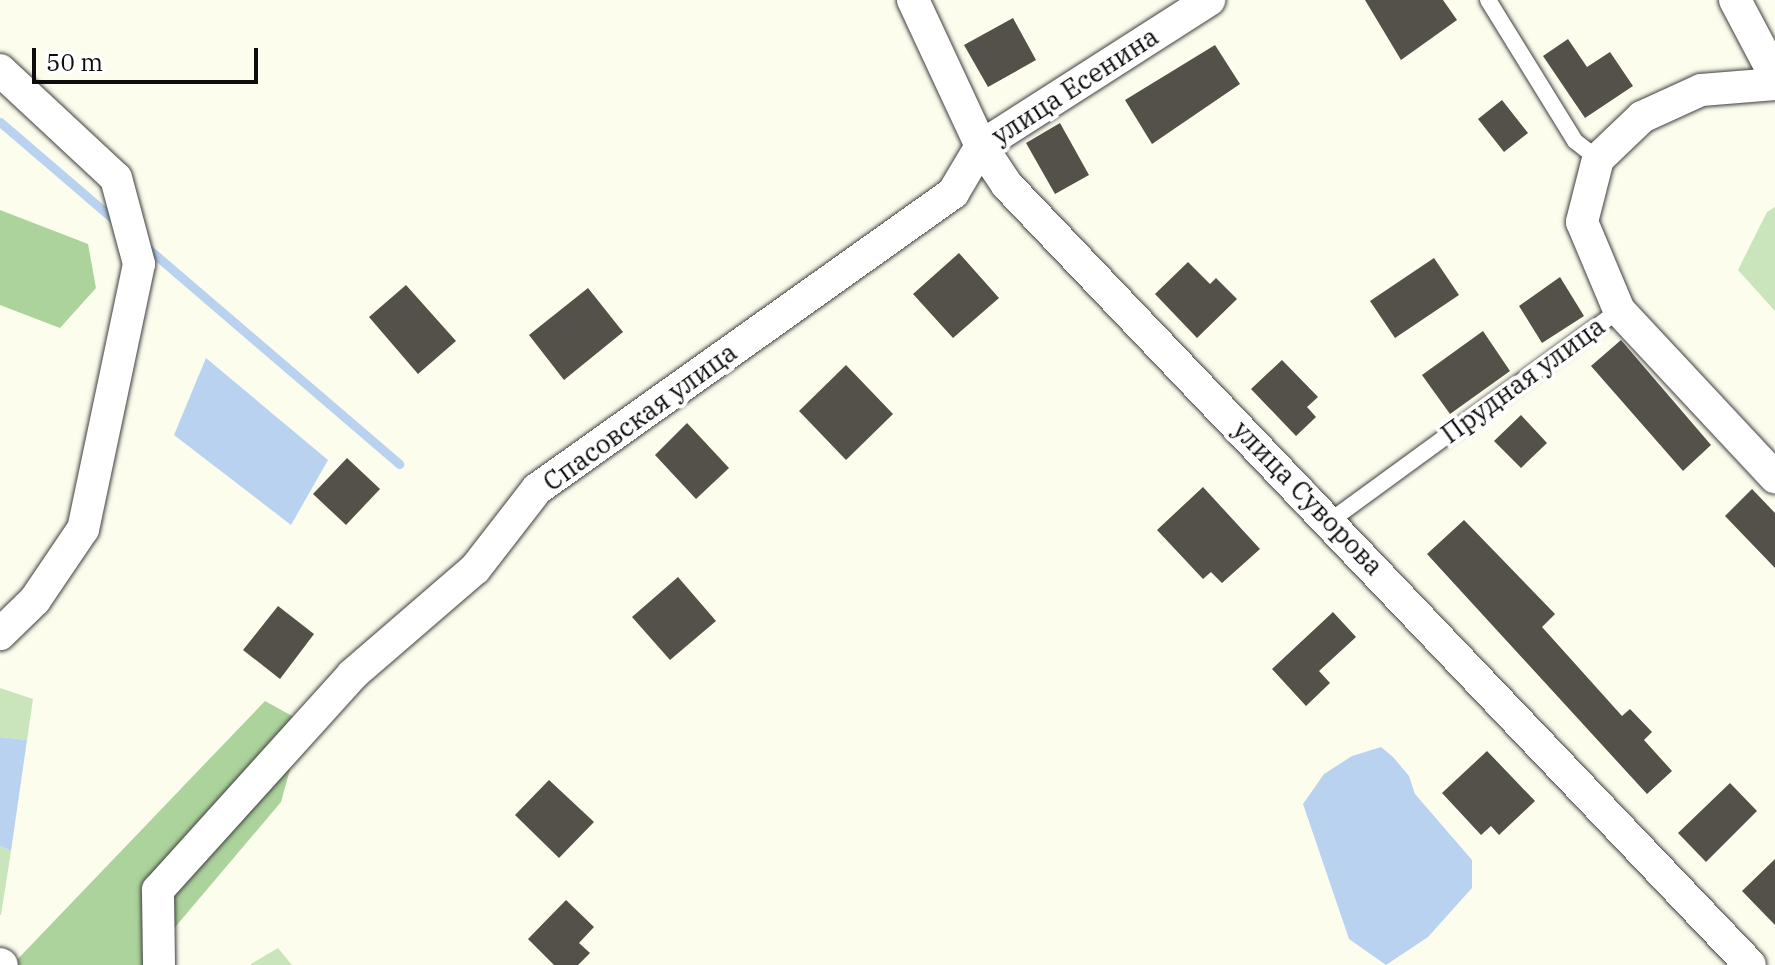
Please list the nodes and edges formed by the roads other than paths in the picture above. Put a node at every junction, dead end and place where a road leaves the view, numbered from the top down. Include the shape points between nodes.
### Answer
1 (913, 0) edge
2 (1209, 0) edge
3 (1488, 0) edge
4 (1735, 0) edge
5 (0, 70) edge
6 (1775, 76) edge
7 (1775, 84) edge
8 (981, 146) junction
9 (1598, 159) junction
10 (1619, 310) junction
11 (1775, 477) edge
12 (1330, 521) junction
13 (0, 634) edge
14 (159, 965) edge
15 (1750, 965) edge

1 - 8 street, улица Суворова
2 - 8 street, улица Есенина
3 - 9 lane via 1575,141
4 - 6 street
5 - 13 street via 116,178 139,264 83,529 35,600
7 - 9 street via 1701,90 1642,117
8 - 12 street, улица Суворова via 1007,185
8 - 14 street, Спасовская улица via 953,193 537,489 475,569 352,675 158,890
9 - 10 street, Прудная улица via 1582,222
10 - 11 street
10 - 12 lane, Прудная улица
12 - 15 street, улица Суворова

